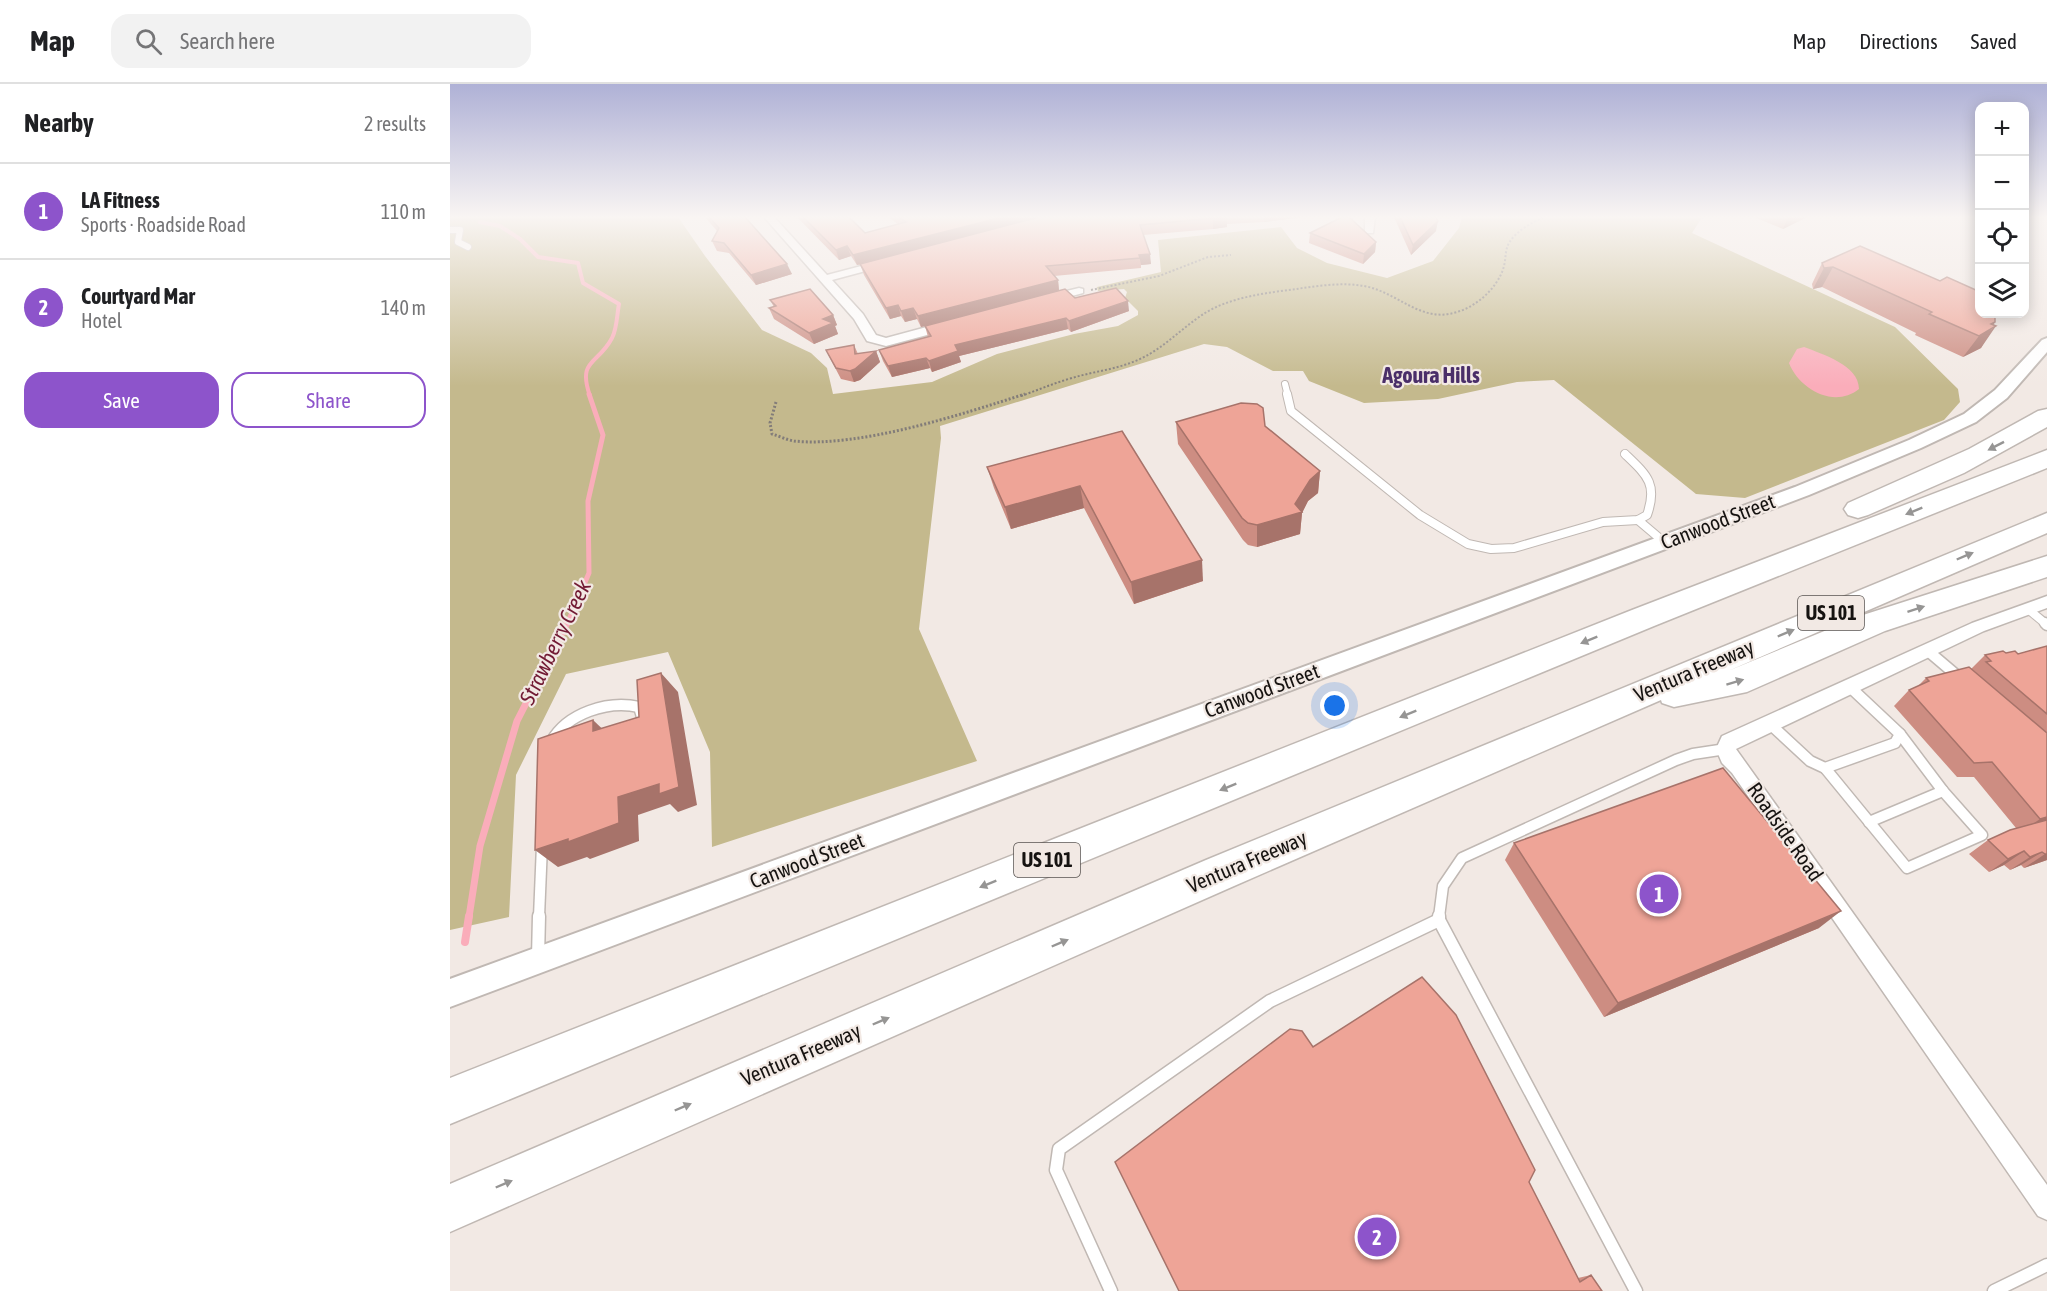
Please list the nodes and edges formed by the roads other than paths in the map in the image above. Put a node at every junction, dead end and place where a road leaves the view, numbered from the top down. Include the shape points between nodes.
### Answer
1 (820, 273) edge
2 (846, 273) edge
3 (825, 279) junction
4 (1079, 291) road end
5 (1034, 302) edge
6 (966, 320) edge
7 (2047, 344) edge
8 (1285, 384) dead end
9 (2047, 417) edge
10 (1625, 454) dead end
11 (2047, 458) edge
12 (1638, 520) junction
13 (2047, 522) edge
14 (1664, 542) junction
15 (2047, 566) edge
16 (2038, 606) edge
17 (1643, 618) junction
18 (2047, 625) edge
19 (1928, 651) junction
20 (1965, 683) edge
21 (1851, 688) junction
22 (1616, 705) junction
23 (1770, 724) junction
24 (642, 733) edge
25 (1900, 734) junction
26 (1726, 749) junction
27 (548, 753) edge
28 (1825, 768) junction
29 (1942, 791) junction
30 (1869, 822) junction
31 (542, 833) edge
32 (1439, 920) junction
33 (538, 962) junction
34 (450, 993) edge
35 (450, 1101) edge
36 (2047, 1206) edge
37 (450, 1208) edge
38 (2047, 1265) edge
39 (1111, 1291) edge
40 (1636, 1291) edge
41 (1994, 1291) edge

1 - 3 street
2 - 3 street
3 - 6 street via 859,317 871,338 897,340
4 - 5 street
7 - 14 street, Canwood Street via 2001,394 1945,431 1802,491
8 - 12 lane via 1291,411 1420,515 1468,544 1514,548 1602,522
9 -> 17 highway via 1963,463 1726,565
10 - 12 lane via 1646,473 1653,491 1647,515
11 -> 17 highway, US 101
12 - 14 lane
22 -> 13 highway, Ventura Freeway / US 101
14 - 33 street, Canwood Street
22 -> 15 highway via 1735,683 1874,623
16 - 18 lane
16 - 19 street via 1978,627
17 -> 35 highway, US 101
19 - 20 lane
19 - 21 street
21 - 23 street
21 - 25 lane
37 -> 22 highway, Ventura Freeway / US 101
23 - 26 street via 1729,742
23 - 28 lane via 1810,761
24 - 27 lane via 639,707 625,704 584,713 567,723 554,734
25 - 28 lane via 1895,743
25 - 29 lane
26 - 32 lane via 1676,760 1462,858 1446,876 1438,898
26 - 36 street, Roadside Road
28 - 30 lane
29 - 30 lane
29 - 30 lane via 1982,836 1907,868
31 - 33 lane
32 - 39 lane via 1270,1001 1059,1149 1056,1170
32 - 40 lane
33 - 34 street, Canwood Street
38 - 41 lane

